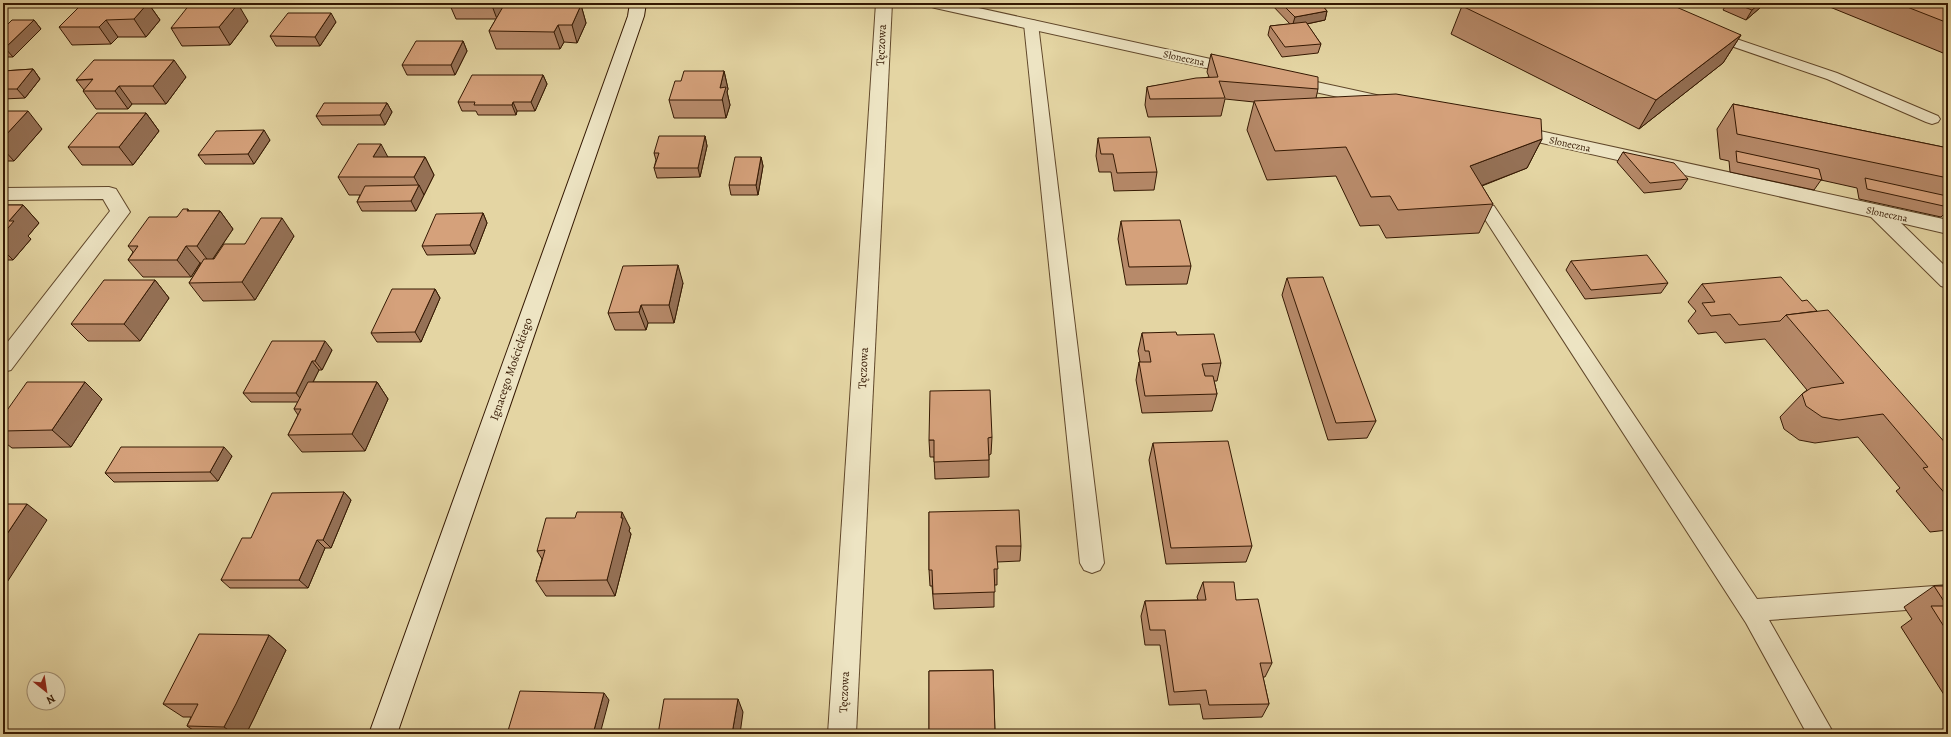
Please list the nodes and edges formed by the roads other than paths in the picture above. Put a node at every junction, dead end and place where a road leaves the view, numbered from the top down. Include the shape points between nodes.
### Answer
1 (638, 3) edge
2 (884, 3) edge
3 (935, 3) edge
4 (1031, 24) junction
5 (1699, 30) edge
6 (1396, 105) edge
7 (1932, 119) dead end
8 (1497, 128) edge
9 (3, 194) edge
10 (1488, 210) edge
11 (1878, 212) junction
12 (1948, 227) edge
13 (1948, 281) edge
14 (3, 364) edge
15 (1092, 562) dead end
16 (1948, 596) edge
17 (1751, 610) junction
18 (383, 734) edge
19 (842, 734) edge
20 (1821, 734) edge

1 - 18 street, Ignacego Mościckiego via 636,16
2 - 19 street, Tęczowa
3 - 4 street, Słoneczna
4 - 6 street, Słoneczna
4 - 15 lane
5 - 7 lane via 1832,76
8 - 11 street, Słoneczna
9 - 14 street via 109,193 120,212
10 - 17 lane
11 - 12 street, Słoneczna
11 - 13 street
16 - 17 lane
17 - 20 lane

